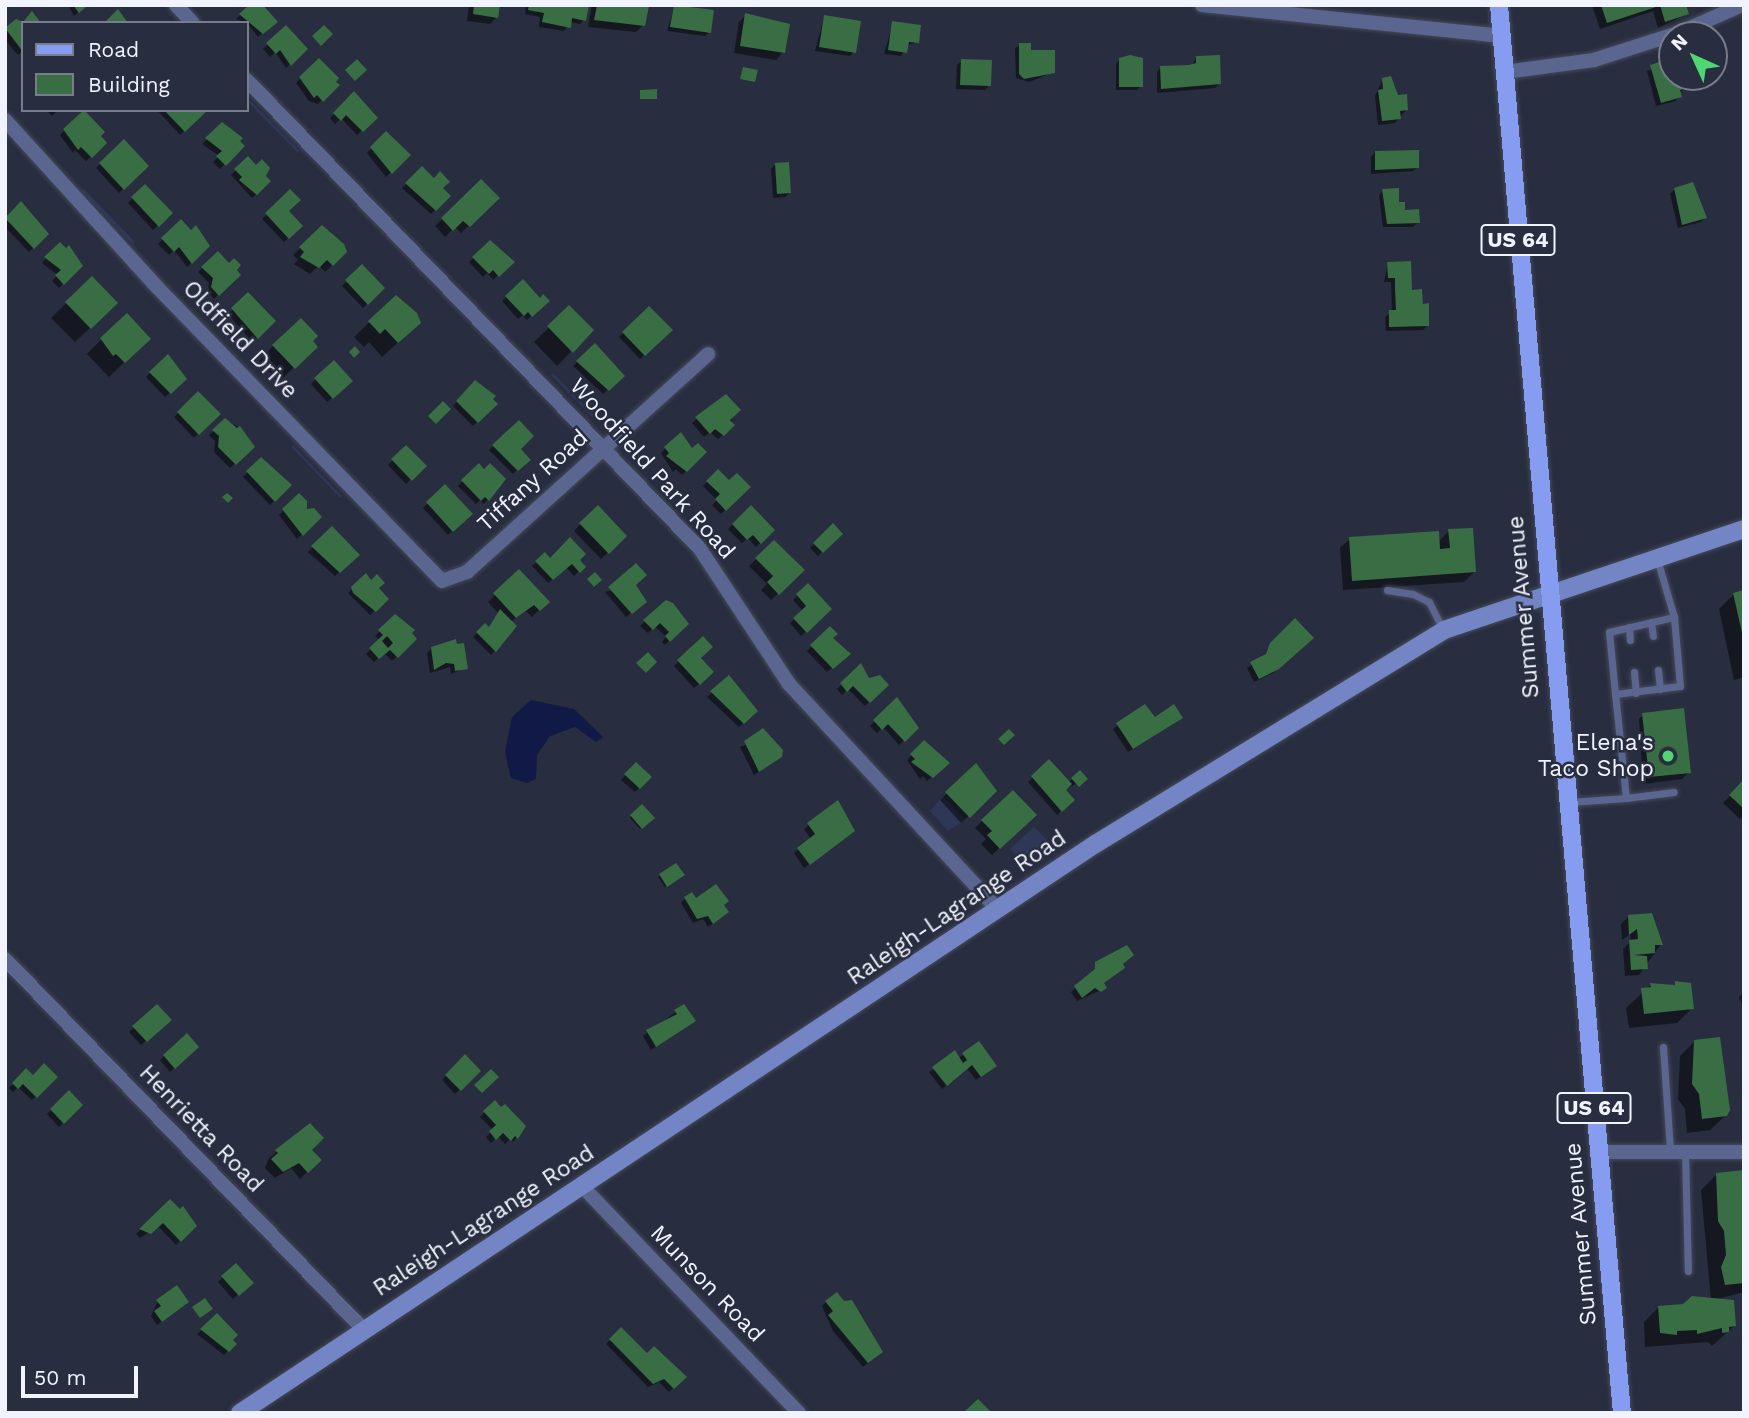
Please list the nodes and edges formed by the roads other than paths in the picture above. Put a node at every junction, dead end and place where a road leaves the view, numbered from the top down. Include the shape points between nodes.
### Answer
1 (176, 5) edge
2 (1205, 5) edge
3 (1499, 5) edge
4 (1741, 5) edge
5 (1712, 10) edge
6 (191, 21) edge
7 (1695, 21) edge
8 (1502, 36) junction
9 (1658, 40) edge
10 (1505, 72) junction
11 (248, 81) edge
12 (5, 120) edge
13 (708, 354) dead end
14 (604, 447) junction
15 (1744, 529) edge
16 (1657, 559) junction
17 (449, 582) joint
18 (1387, 590) dead end
19 (1548, 597) junction
20 (1674, 617) junction
21 (1651, 622) junction
22 (1629, 627) junction
23 (1444, 630) junction
24 (1654, 636) dead end
25 (1630, 640) dead end
26 (1658, 670) dead end
27 (1634, 672) dead end
28 (1660, 689) junction
29 (1636, 693) junction
30 (1615, 694) junction
31 (1674, 793) dead end
32 (1626, 798) junction
33 (1566, 802) junction
34 (998, 910) junction
35 (5, 959) edge
36 (1663, 1047) dead end
37 (1598, 1152) junction
38 (1670, 1152) junction
39 (1685, 1152) junction
40 (1744, 1152) edge
41 (582, 1186) junction
42 (1688, 1271) dead end
43 (364, 1330) junction
44 (240, 1413) edge
45 (799, 1413) edge
46 (1622, 1413) edge

1 - 6 street
2 - 8 street
3 - 8 main road, Summer Avenue / US 64
4 - 5 street
5 - 7 street
8 - 10 main road, Summer Avenue / US 64
9 - 10 street via 1594,60
10 - 19 main road, Summer Avenue / US 64
11 - 14 street, Woodfield Park Road
12 - 17 street, Oldfield Drive via 31,153 426,568
13 - 14 street, Tiffany Road
14 - 17 street, Tiffany Road via 467,572
14 - 34 street, Woodfield Park Road via 708,558 773,662 805,702
15 - 16 main road, Raleigh-Lagrange Road
16 - 19 main road, Raleigh-Lagrange Road
16 - 20 lane
18 - 23 lane via 1429,602
19 - 23 main road, Raleigh-Lagrange Road
19 - 33 main road, Summer Avenue / US 64
20 - 21 lane
20 - 28 lane via 1680,686
21 - 22 lane
21 - 24 lane
22 - 25 lane
22 - 30 lane via 1609,632
23 - 34 main road, Raleigh-Lagrange Road via 1228,760
26 - 28 lane
27 - 29 lane
28 - 29 lane
29 - 30 lane
30 - 32 lane
31 - 32 lane
32 - 33 lane
33 - 37 main road, Summer Avenue / US 64
34 - 41 main road, Raleigh-Lagrange Road
35 - 43 street, Henrietta Road
36 - 38 lane
37 - 38 street
37 - 46 main road, Summer Avenue / US 64
38 - 39 street
39 - 40 street
39 - 42 lane
41 - 43 main road, Raleigh-Lagrange Road
41 - 45 street, Munson Road
43 - 44 main road, Raleigh-Lagrange Road

